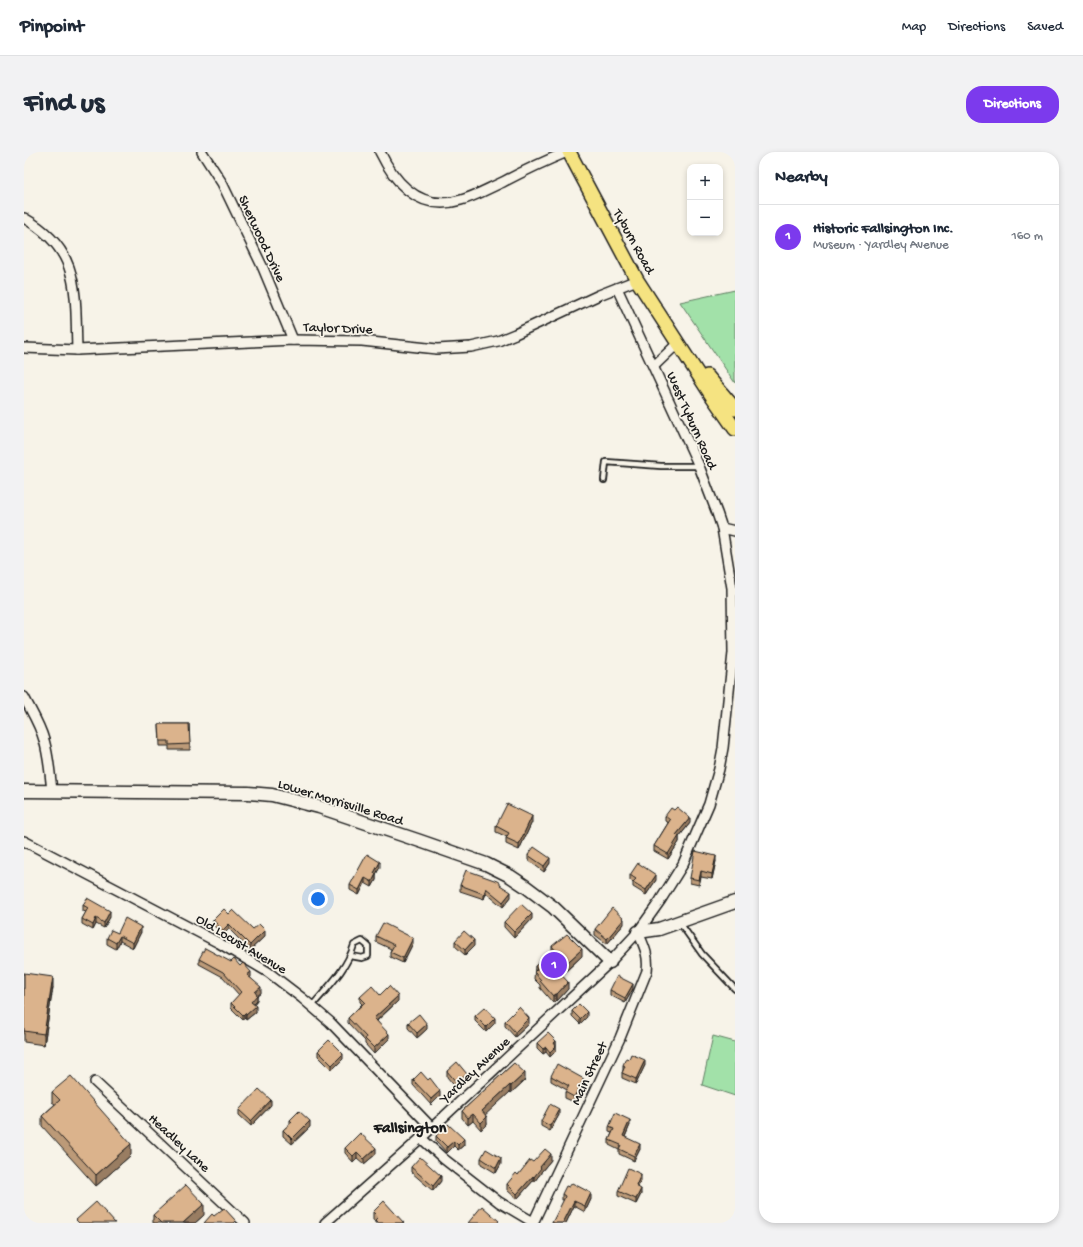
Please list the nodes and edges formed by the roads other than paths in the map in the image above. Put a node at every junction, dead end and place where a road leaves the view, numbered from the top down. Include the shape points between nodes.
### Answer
1 (202, 152) edge
2 (380, 152) edge
3 (568, 152) edge
4 (24, 218) edge
5 (637, 280) junction
6 (617, 288) junction
7 (293, 340) junction
8 (678, 343) junction
9 (24, 348) edge
10 (77, 350) junction
11 (654, 366) junction
12 (735, 409) edge
13 (735, 429) edge
14 (699, 466) junction
15 (604, 480) dead end
16 (722, 528) junction
17 (735, 531) edge
18 (24, 697) edge
19 (24, 791) edge
20 (52, 791) junction
21 (24, 841) edge
22 (735, 902) edge
23 (679, 922) junction
24 (638, 932) junction
25 (351, 956) dead end
26 (610, 962) junction
27 (735, 989) edge
28 (312, 1006) junction
29 (95, 1082) dead end
30 (432, 1128) junction
31 (421, 1138) junction
32 (245, 1223) edge
33 (325, 1223) edge
34 (533, 1223) edge

1 - 7 street, Sherwood Drive via 222,183 263,268
2 - 3 street via 386,165 408,191 422,199 437,203 456,201 477,194
3 - 5 main road, Tyburn Road
4 - 10 street via 52,238 67,260 74,282
5 - 6 street, Taylor Drive
5 - 8 main road, Tyburn Road
6 - 7 street, Taylor Drive via 498,341 471,347 437,349 362,341
6 - 11 street, West Tyburn Road
7 - 10 street, Taylor Drive
8 - 11 street
8 - 12 main road, Tyburn Road
8 - 13 main road, Tyburn Road
9 - 10 street, Taylor Drive
11 - 14 street, West Tyburn Road
14 - 15 lane via 606,462
14 - 16 street, West Tyburn Road
16 - 17 street
16 - 24 street, West Tyburn Road via 732,588 733,653 719,769 708,804 683,864
18 - 20 street via 44,740
19 - 20 street, Lower Morrisville Road
20 - 26 street, Lower Morrisville Road via 248,793 272,795 319,807 486,864 510,876 553,907
21 - 28 street, Old Locust Avenue via 219,942 268,972
22 - 23 street
23 - 24 street via 659,929
23 - 27 lane via 702,954
24 - 26 street, Yardley Avenue
24 - 34 street, Main Street via 647,953 647,971 620,1038
25 - 28 lane
26 - 30 street, Yardley Avenue
28 - 30 street, Old Locust Avenue
29 - 32 street, Headley Lane
30 - 31 street, Yardley Avenue
31 - 33 street, Yardley Avenue
31 - 34 street via 499,1202

